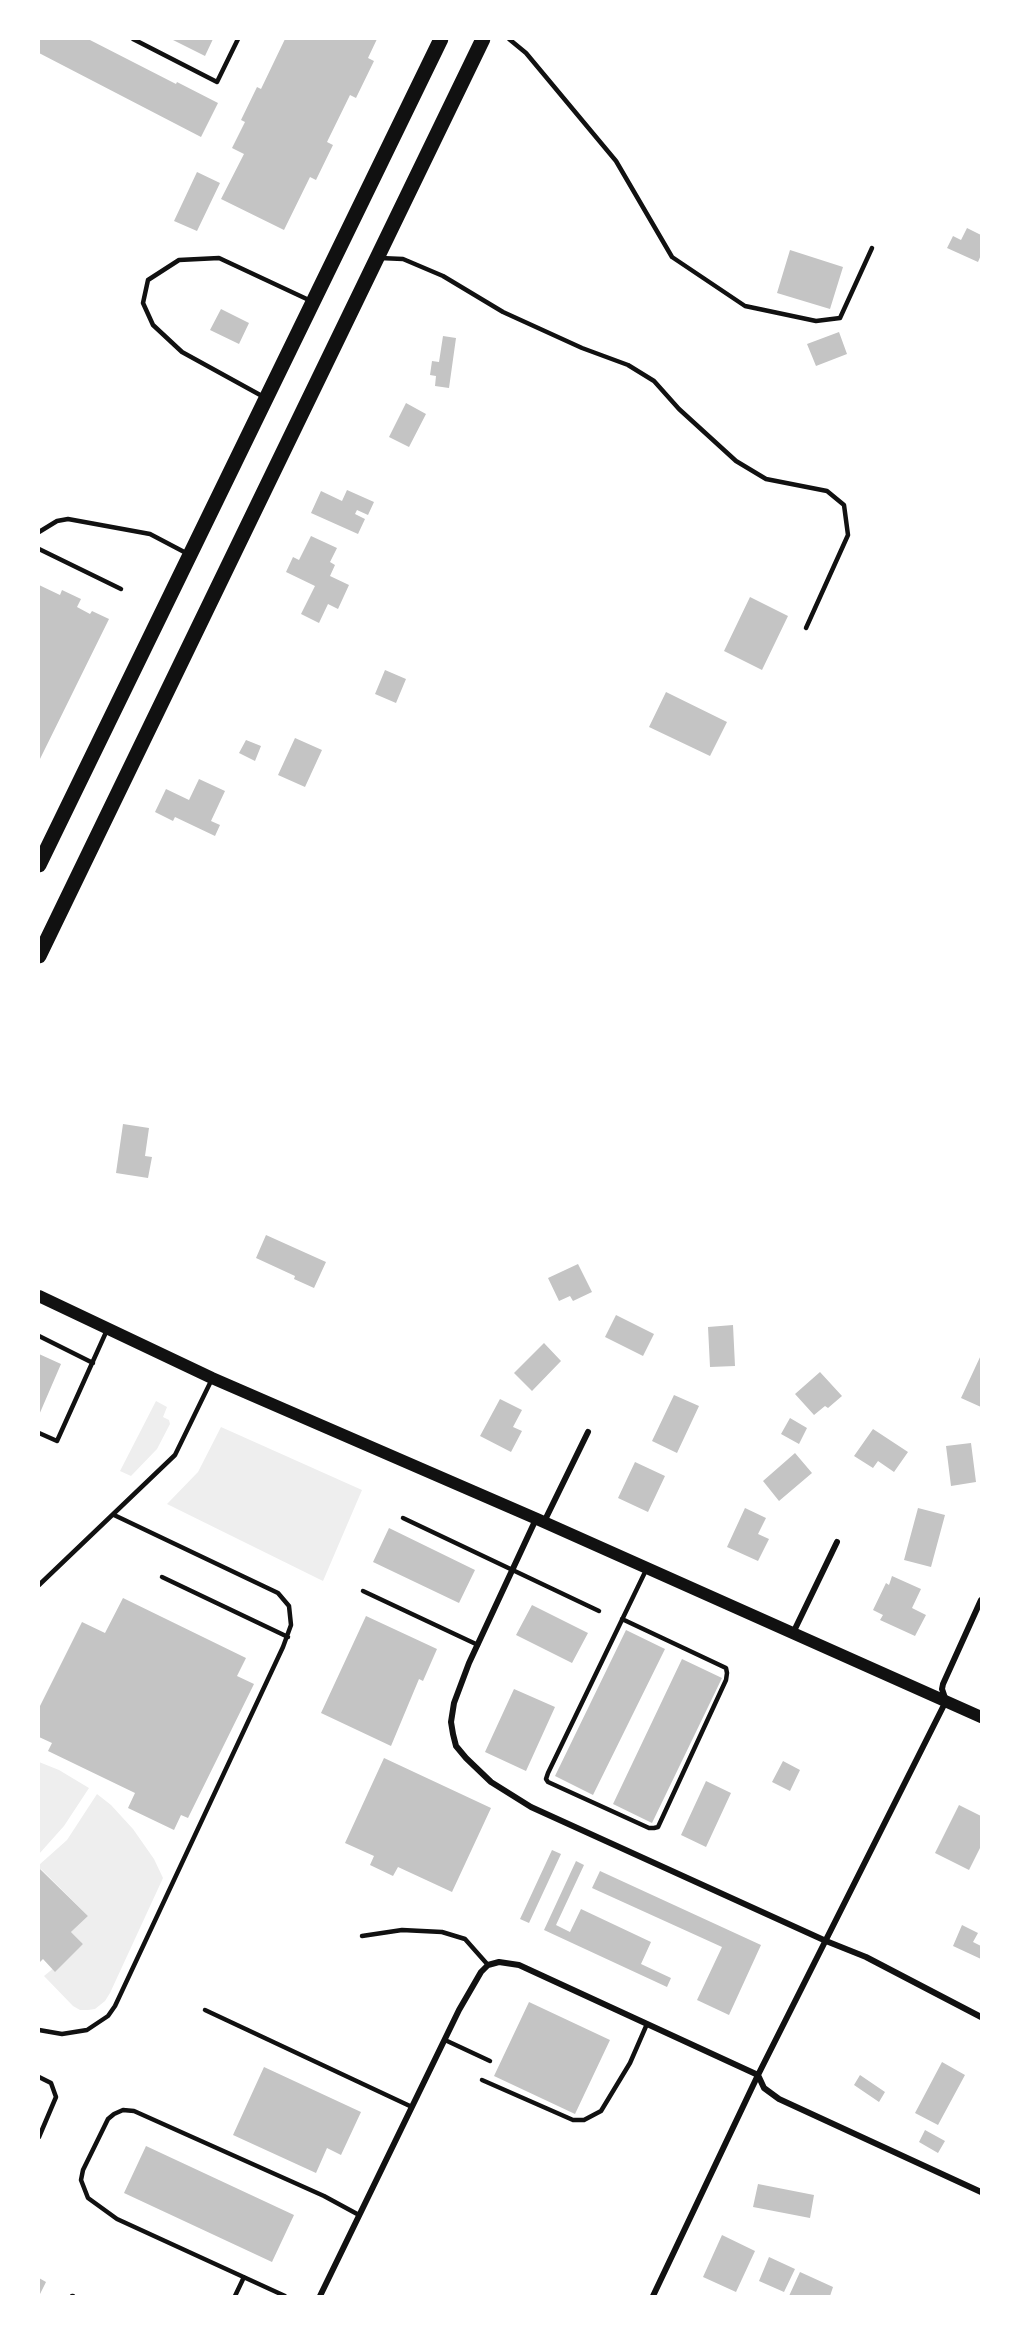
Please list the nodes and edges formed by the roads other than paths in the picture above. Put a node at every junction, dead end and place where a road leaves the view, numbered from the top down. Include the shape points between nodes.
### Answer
1 (133, 39) edge
2 (238, 39) edge
3 (441, 39) edge
4 (483, 39) edge
5 (509, 39) edge
6 (873, 248) dead end
7 (377, 258) junction
8 (314, 302) junction
9 (267, 399) junction
10 (39, 532) edge
11 (39, 549) edge
12 (190, 555) junction
13 (121, 589) dead end
14 (806, 628) dead end
15 (39, 865) edge
16 (39, 956) edge
17 (39, 1296) edge
18 (107, 1328) junction
19 (39, 1336) edge
20 (93, 1363) junction
21 (212, 1378) junction
22 (588, 1432) dead end
23 (39, 1433) edge
24 (114, 1515) junction
25 (403, 1518) dead end
26 (540, 1521) junction
27 (837, 1542) dead end
28 (647, 1568) junction
29 (513, 1570) junction
30 (162, 1577) dead end
31 (39, 1586) edge
32 (363, 1591) dead end
33 (981, 1600) edge
34 (599, 1611) dead end
35 (622, 1619) junction
36 (793, 1634) junction
37 (288, 1637) junction
38 (478, 1645) junction
39 (946, 1701) junction
40 (981, 1717) edge
41 (362, 1936) dead end
42 (826, 1941) junction
43 (488, 1965) junction
44 (205, 2010) dead end
45 (981, 2017) edge
46 (647, 2024) junction
47 (39, 2030) edge
48 (445, 2040) junction
49 (490, 2061) dead end
50 (758, 2075) junction
51 (39, 2077) edge
52 (482, 2080) dead end
53 (412, 2107) junction
54 (39, 2137) edge
55 (981, 2192) edge
56 (359, 2215) junction
57 (244, 2277) junction
58 (235, 2296) edge
59 (285, 2296) edge
60 (320, 2296) edge
61 (653, 2296) edge

1 - 2 lane via 217,82
3 - 8 main road
4 - 7 main road
5 - 6 lane via 526,53 616,161 672,257 745,306 816,321 840,318
7 - 14 lane via 403,259 443,276 503,312 628,365 654,381 678,409 736,461 766,479 827,491 844,505 848,535
7 - 16 main road
8 - 9 main road
8 - 9 lane via 219,258 179,260 148,280 143,303 153,325 182,352
9 - 12 main road
10 - 12 lane via 69,519 150,534
11 - 13 lane
12 - 15 main road
17 - 18 main road
18 - 20 lane
18 - 21 main road
19 - 20 lane
20 - 23 lane via 57,1441
21 - 24 lane via 175,1455
21 - 26 main road
22 - 26 street
24 - 31 lane
24 - 37 lane via 278,1593 290,1606
25 - 29 lane
26 - 28 main road
26 - 29 street
27 - 36 street
28 - 35 lane
28 - 36 main road
29 - 34 lane
29 - 38 street
30 - 37 lane
32 - 38 lane
33 - 39 street via 943,1684
35 - 35 lane via 546,1779 654,1828 658,1827 727,1673 726,1668
36 - 39 main road
37 - 47 lane via 115,2006 108,2016 87,2030 62,2034
38 - 42 street via 453,1703 451,1722 456,1746 491,1782 531,1807
39 - 40 main road
39 - 42 street
41 - 43 lane via 402,1930 442,1932 465,1939
42 - 45 street via 866,1957
42 - 50 street
43 - 46 street via 519,1965
43 - 48 street
44 - 53 lane
46 - 50 street
46 - 52 lane via 606,2104 584,2120 573,2120
48 - 49 lane
48 - 53 street
50 - 55 street via 764,2088 779,2099
50 - 61 street
51 - 54 lane via 51,2083 56,2097
53 - 56 street
56 - 57 lane via 134,2111 114,2114 83,2170 81,2180 88,2198 117,2218
56 - 60 street
57 - 58 lane
57 - 59 lane

